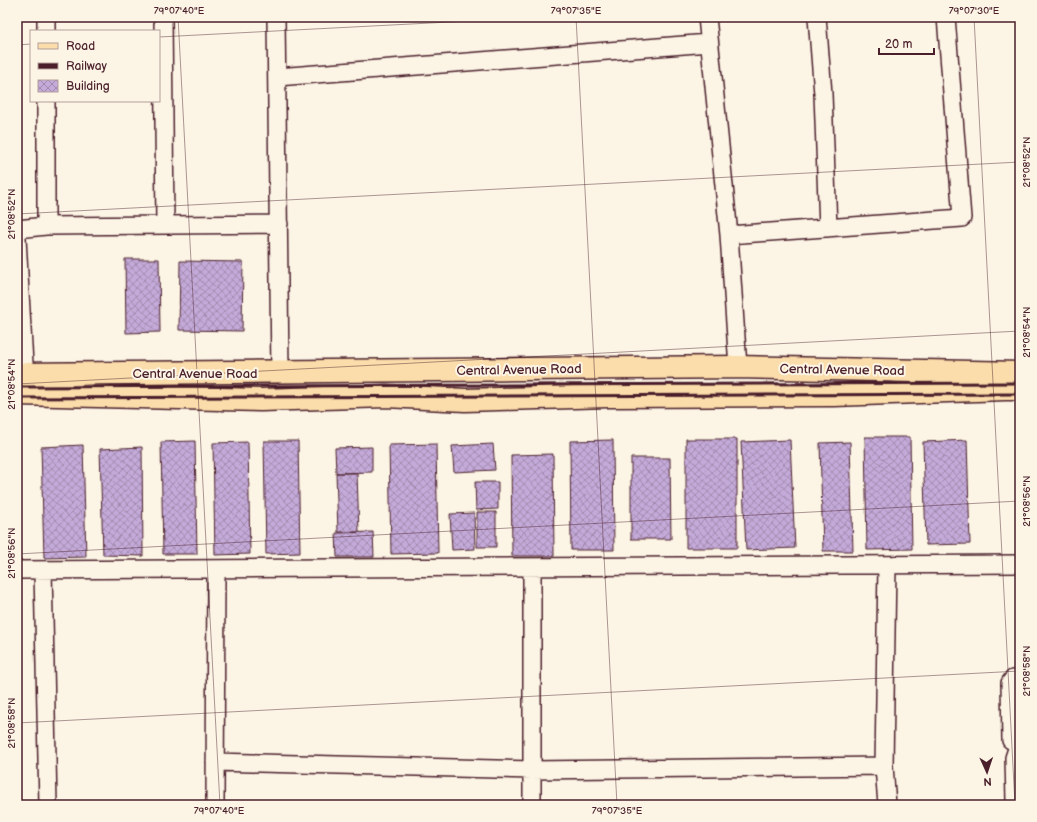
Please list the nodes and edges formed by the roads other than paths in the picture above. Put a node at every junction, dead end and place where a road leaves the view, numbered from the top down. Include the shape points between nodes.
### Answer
1 (46, 17) edge
2 (163, 17) edge
3 (276, 17) edge
4 (707, 17) edge
5 (817, 17) edge
6 (946, 17) edge
7 (46, 30) edge
8 (709, 43) junction
9 (277, 77) junction
10 (46, 102) edge
11 (279, 224) junction
12 (165, 225) junction
13 (46, 226) junction
14 (828, 228) junction
15 (19, 229) edge
16 (729, 234) junction
17 (17, 299) edge
18 (738, 367) junction
19 (280, 372) junction
20 (1020, 373) edge
21 (21, 379) edge
22 (1020, 389) edge
23 (1020, 564) edge
24 (887, 565) junction
25 (532, 567) junction
26 (216, 569) junction
27 (17, 570) edge
28 (44, 570) junction
29 (1020, 678) edge
30 (1020, 742) edge
31 (1020, 748) edge
32 (215, 762) junction
33 (884, 766) junction
34 (532, 770) junction
35 (48, 805) edge
36 (215, 805) edge
37 (532, 805) edge
38 (887, 805) edge
39 (1019, 805) edge

1 - 7 street
2 - 12 street
3 - 9 street
4 - 8 street
5 - 14 street
6 - 14 street via 962,218
8 - 9 street
8 - 16 street
9 - 11 street
10 - 13 street
11 - 12 street
11 - 19 street
12 - 13 street
13 - 15 street
14 - 16 street
15 - 21 lane
16 - 18 street
17 - 21 street
18 - 19 main road, Central Avenue Road
18 - 20 main road, Central Avenue Road
19 - 21 main road, Central Avenue Road
21 - 22 main road via 260,400 386,396 465,400 608,396 834,395
23 - 24 street
24 - 25 street
24 - 33 street
25 - 26 street
25 - 34 street
26 - 28 street
26 - 32 street
27 - 28 street
28 - 35 street
29 - 30 street via 1012,679 1010,682 1011,740
31 - 39 street via 1014,758 1016,801
32 - 34 street
32 - 36 street
33 - 34 street
33 - 38 street
34 - 37 street

